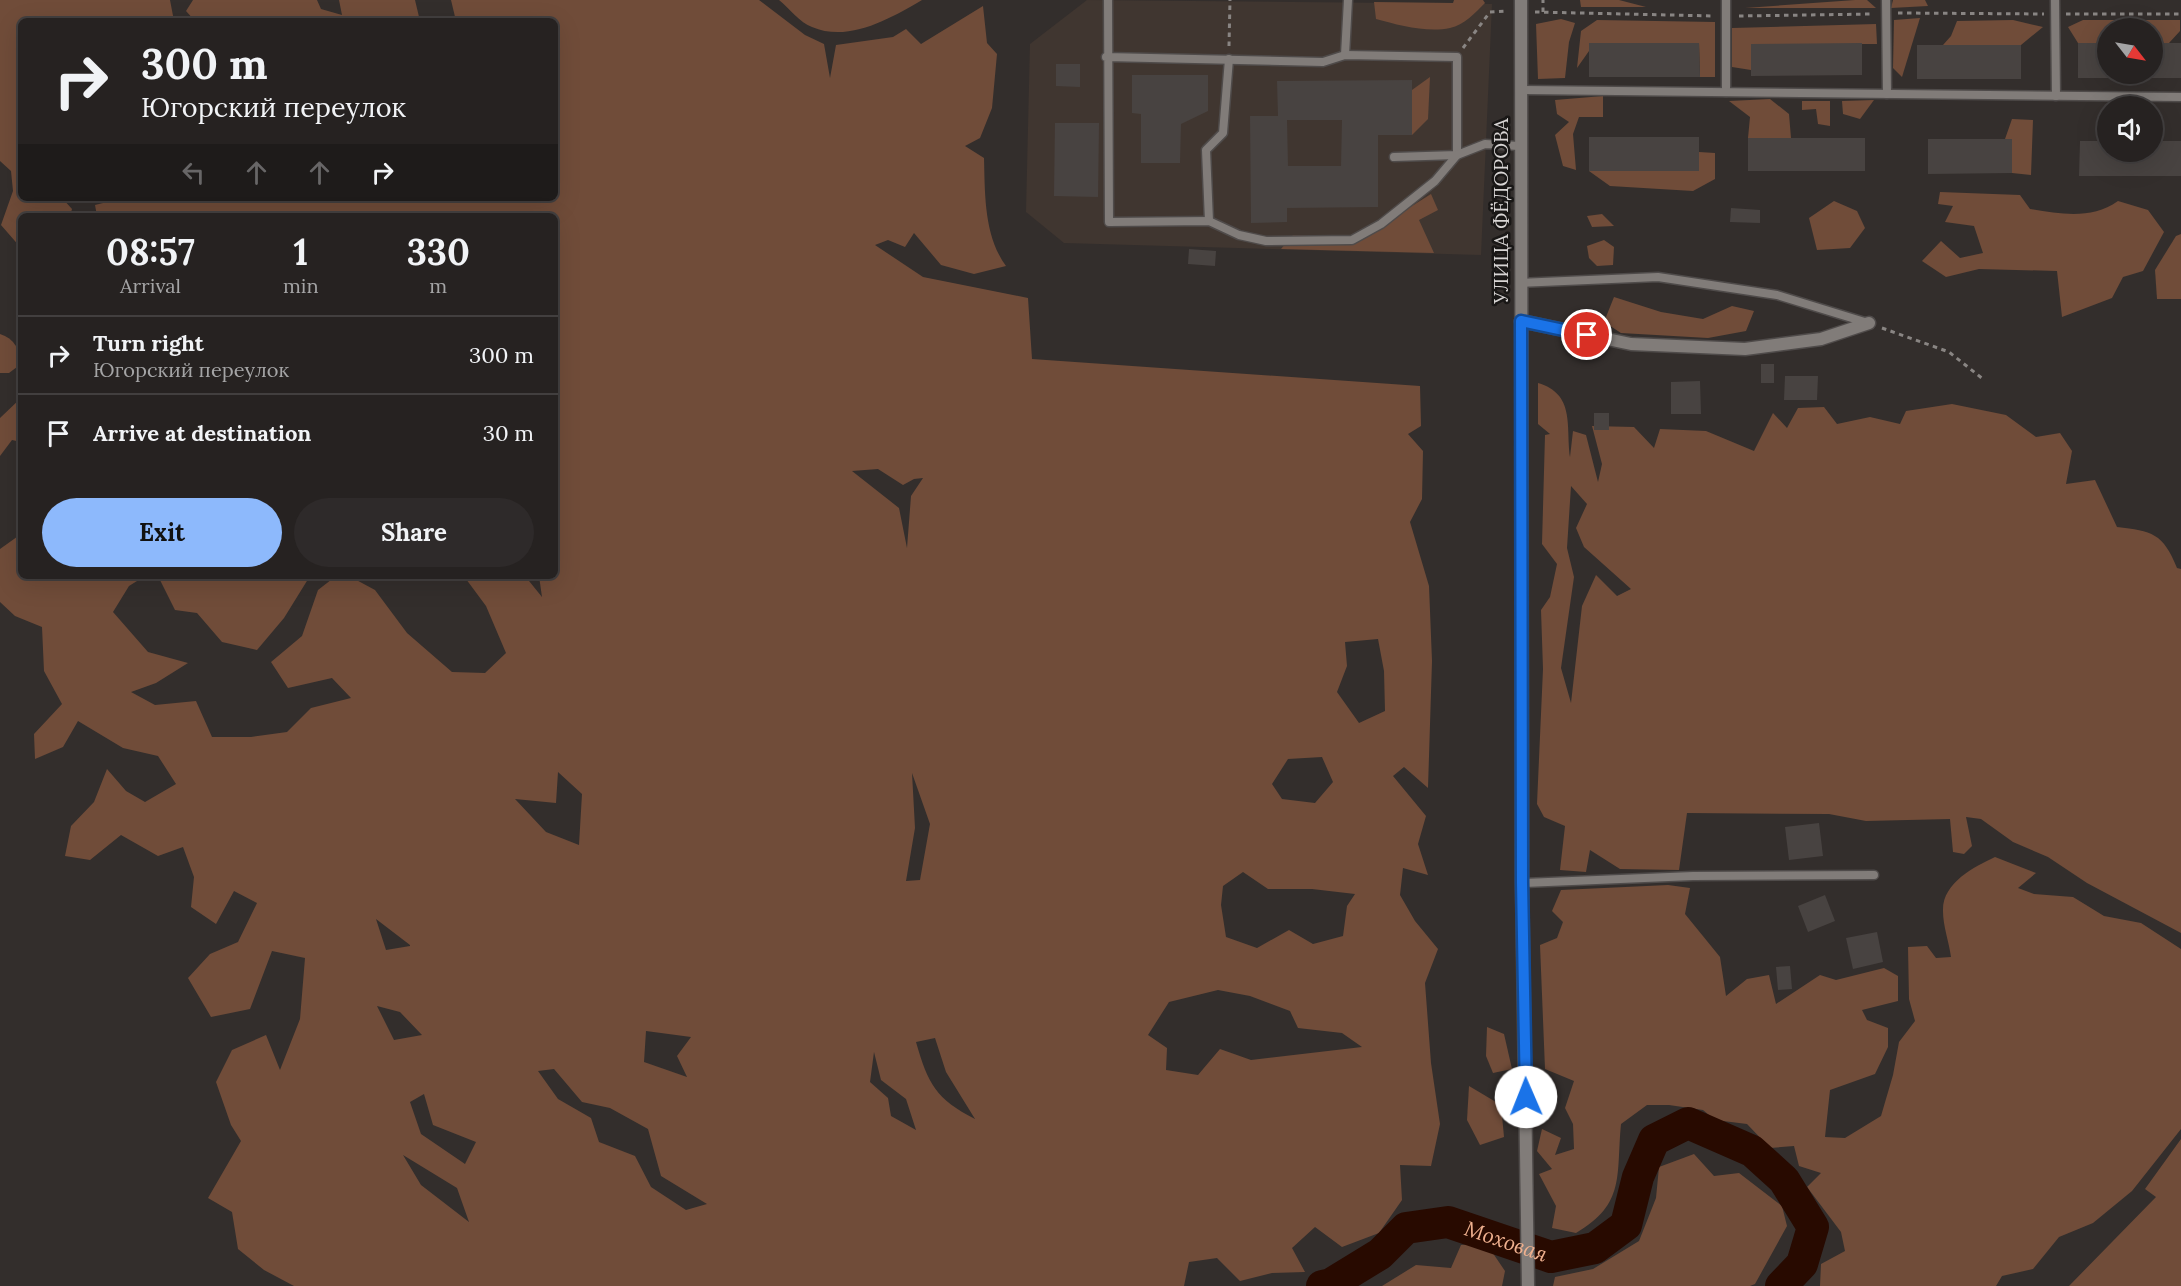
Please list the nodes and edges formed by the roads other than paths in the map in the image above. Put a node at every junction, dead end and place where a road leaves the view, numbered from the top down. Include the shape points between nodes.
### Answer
1 (1108, 0) edge
2 (1348, 0) edge
3 (1726, 0) edge
4 (1886, 0) edge
5 (2055, 0) edge
6 (1522, 6) edge
7 (1345, 55) junction
8 (1106, 57) junction
9 (1229, 59) junction
10 (1521, 90) junction
11 (1726, 92) junction
12 (1887, 94) junction
13 (2056, 96) junction
14 (2181, 97) edge
15 (1519, 146) junction
16 (1457, 155) junction
17 (1394, 156) dead end
18 (1209, 221) junction
19 (1520, 283) junction
20 (1521, 321) junction
21 (1869, 323) joint
22 (1874, 875) dead end
23 (1522, 883) junction
24 (1528, 1286) edge

1 - 8 lane
2 - 7 lane
3 - 11 lane
4 - 12 lane
5 - 13 lane
6 - 10 street, УЛИЦА ФЁДОРОВА
7 - 9 lane via 1323,62
7 - 16 lane via 1457,57
8 - 9 lane
8 - 18 lane via 1109,222
9 - 18 lane via 1223,133 1206,150
10 - 11 lane
10 - 15 street, УЛИЦА ФЁДОРОВА
11 - 12 lane
12 - 13 lane
13 - 14 lane
15 - 16 lane via 1485,144
15 - 19 street, УЛИЦА ФЁДОРОВА
16 - 17 lane
16 - 18 lane via 1426,188 1381,224 1352,240 1266,241 1239,235
19 - 20 street, УЛИЦА ФЁДОРОВА
19 - 21 lane via 1658,277 1776,295
20 - 21 street via 1630,344 1745,349 1810,341
20 - 23 street, УЛИЦА ФЁДОРОВА
22 - 23 lane via 1693,876
23 - 24 street, УЛИЦА ФЁДОРОВА

